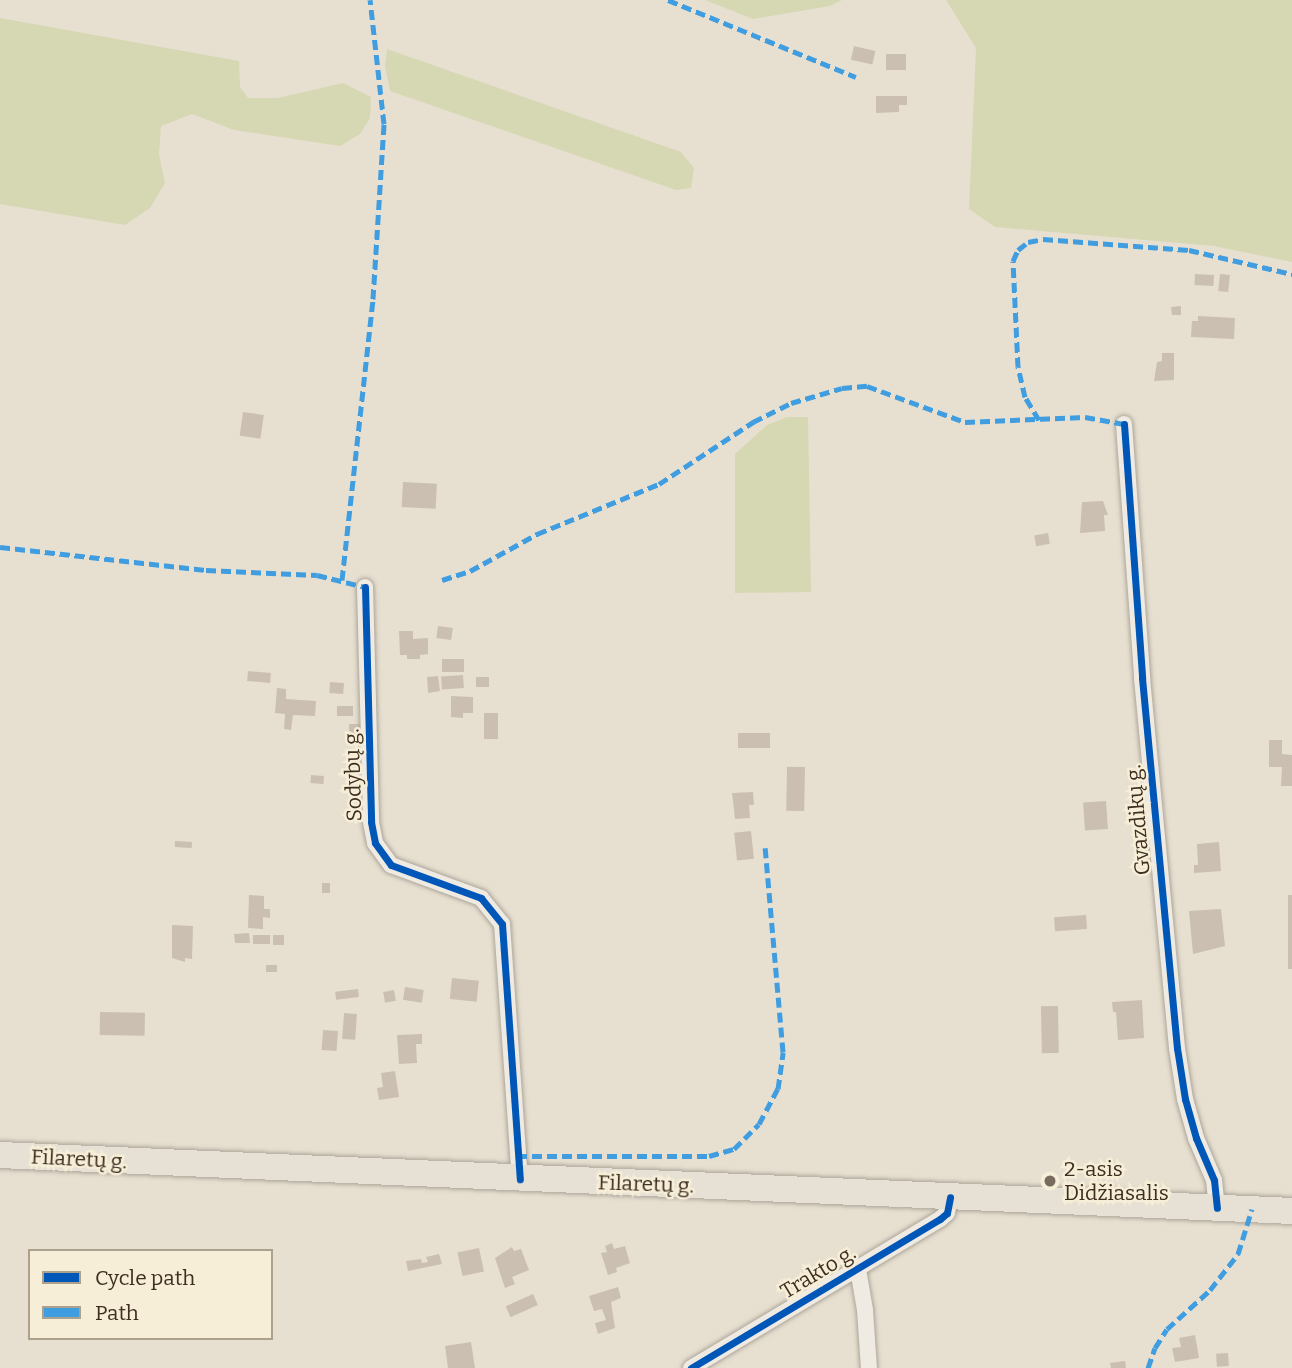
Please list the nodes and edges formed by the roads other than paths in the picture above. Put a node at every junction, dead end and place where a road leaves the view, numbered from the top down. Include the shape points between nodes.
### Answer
1 (1124, 424) dead end
2 (365, 587) dead end
3 (0, 1155) edge
4 (520, 1179) junction
5 (950, 1197) junction
6 (1217, 1208) junction
7 (1292, 1211) edge
8 (858, 1269) junction
9 (691, 1368) edge
10 (869, 1368) edge

1 - 6 street, Gvazdikų g. via 1142,678 1177,1048 1185,1099 1214,1180
2 - 4 street, Sodybų g. via 370,822 375,843 391,865 481,898 502,923
3 - 4 main road, Filaretų g.
4 - 5 main road, Filaretų g.
5 - 6 main road, Filaretų g.
5 - 8 street, Trakto g. via 947,1213 940,1219
6 - 7 main road, Filaretų g.
8 - 9 street, Trakto g.
8 - 10 street

